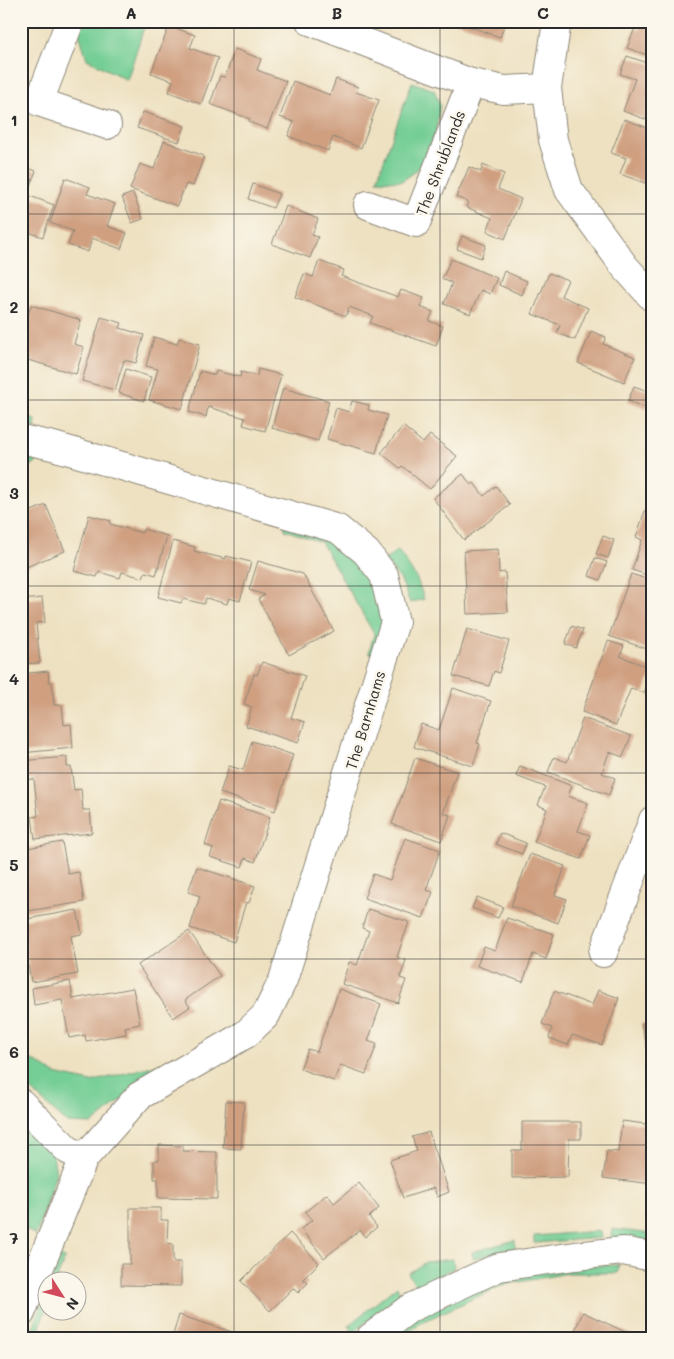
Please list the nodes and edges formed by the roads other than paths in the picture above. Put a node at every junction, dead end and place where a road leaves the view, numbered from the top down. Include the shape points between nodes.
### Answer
1 (70, 21) edge
2 (310, 21) edge
3 (557, 21) edge
4 (471, 83) junction
5 (547, 88) junction
6 (107, 125) dead end
7 (368, 205) dead end
8 (653, 298) edge
9 (21, 439) edge
10 (651, 832) edge
11 (603, 953) dead end
12 (21, 1103) edge
13 (84, 1158) junction
14 (653, 1257) edge
15 (21, 1312) edge
16 (370, 1338) edge

1 - 6 street via 39,102
2 - 4 street
3 - 5 street
4 - 5 street via 504,90
4 - 7 street, The Shrublands via 416,223
5 - 8 street via 553,140 569,190 625,267
9 - 13 street, The Barnhams via 338,529 366,552 384,575 396,622 283,980 266,1015 246,1034 139,1096
10 - 11 street
12 - 13 street via 68,1150
13 - 15 street, The Barnhams
14 - 16 street via 623,1251 499,1267 410,1308

